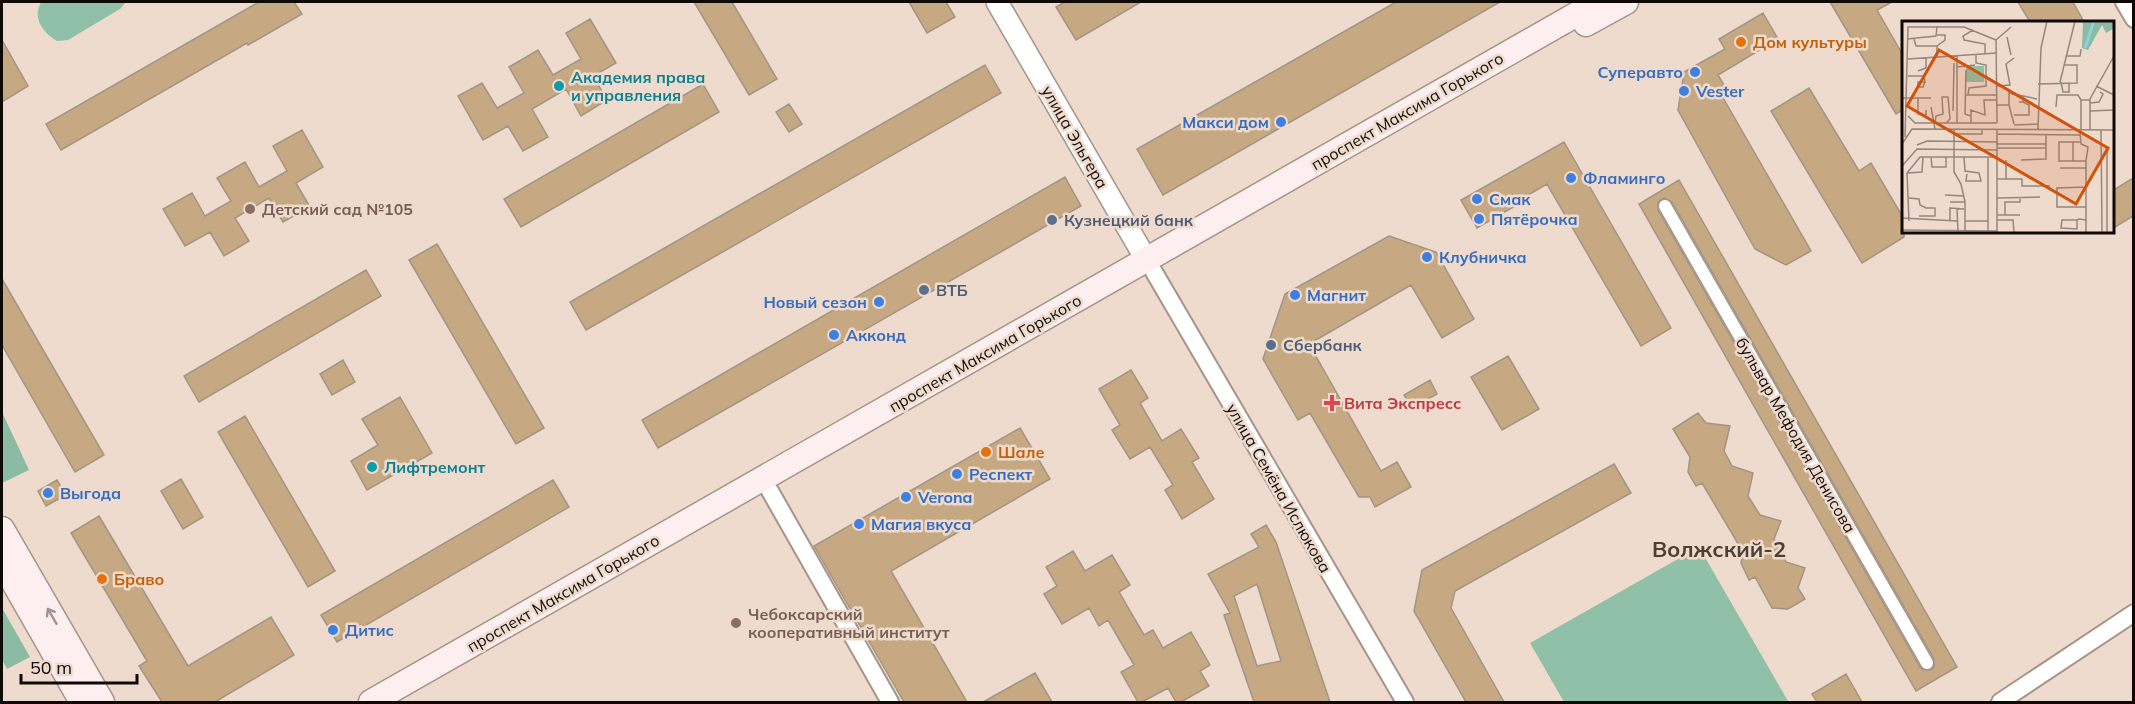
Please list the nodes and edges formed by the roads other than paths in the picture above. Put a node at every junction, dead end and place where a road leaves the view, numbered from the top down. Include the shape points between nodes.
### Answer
1 (996, 2) edge
2 (1598, 2) edge
3 (1626, 2) edge
4 (2124, 2) edge
5 (2133, 19) edge
6 (1556, 34) junction
7 (1665, 206) dead end
8 (1150, 267) junction
9 (766, 485) junction
10 (2, 529) edge
11 (685, 532) junction
12 (2, 562) edge
13 (2133, 613) edge
14 (66, 656) junction
15 (1927, 663) dead end
16 (88, 695) edge
17 (371, 702) edge
18 (400, 702) edge
19 (890, 702) edge
20 (1406, 702) edge
21 (2000, 702) edge

1 - 8 street, улица Эльгера
2 - 6 main road, проспект Максима Горького
3 - 6 main road, проспект Максима Горького
4 - 5 street
6 - 8 main road, проспект Максима Горького
7 - 15 street, бульвар Мефодия Денисова
8 - 9 main road, проспект Максима Горького
8 - 20 street, улица Семёна Ислюкова
9 - 11 main road, проспект Максима Горького
9 - 19 street
14 -> 10 main road
11 - 17 main road, проспект Максима Горького
11 - 18 main road, проспект Максима Горького
12 - 14 main road
13 - 21 street
14 - 16 main road

